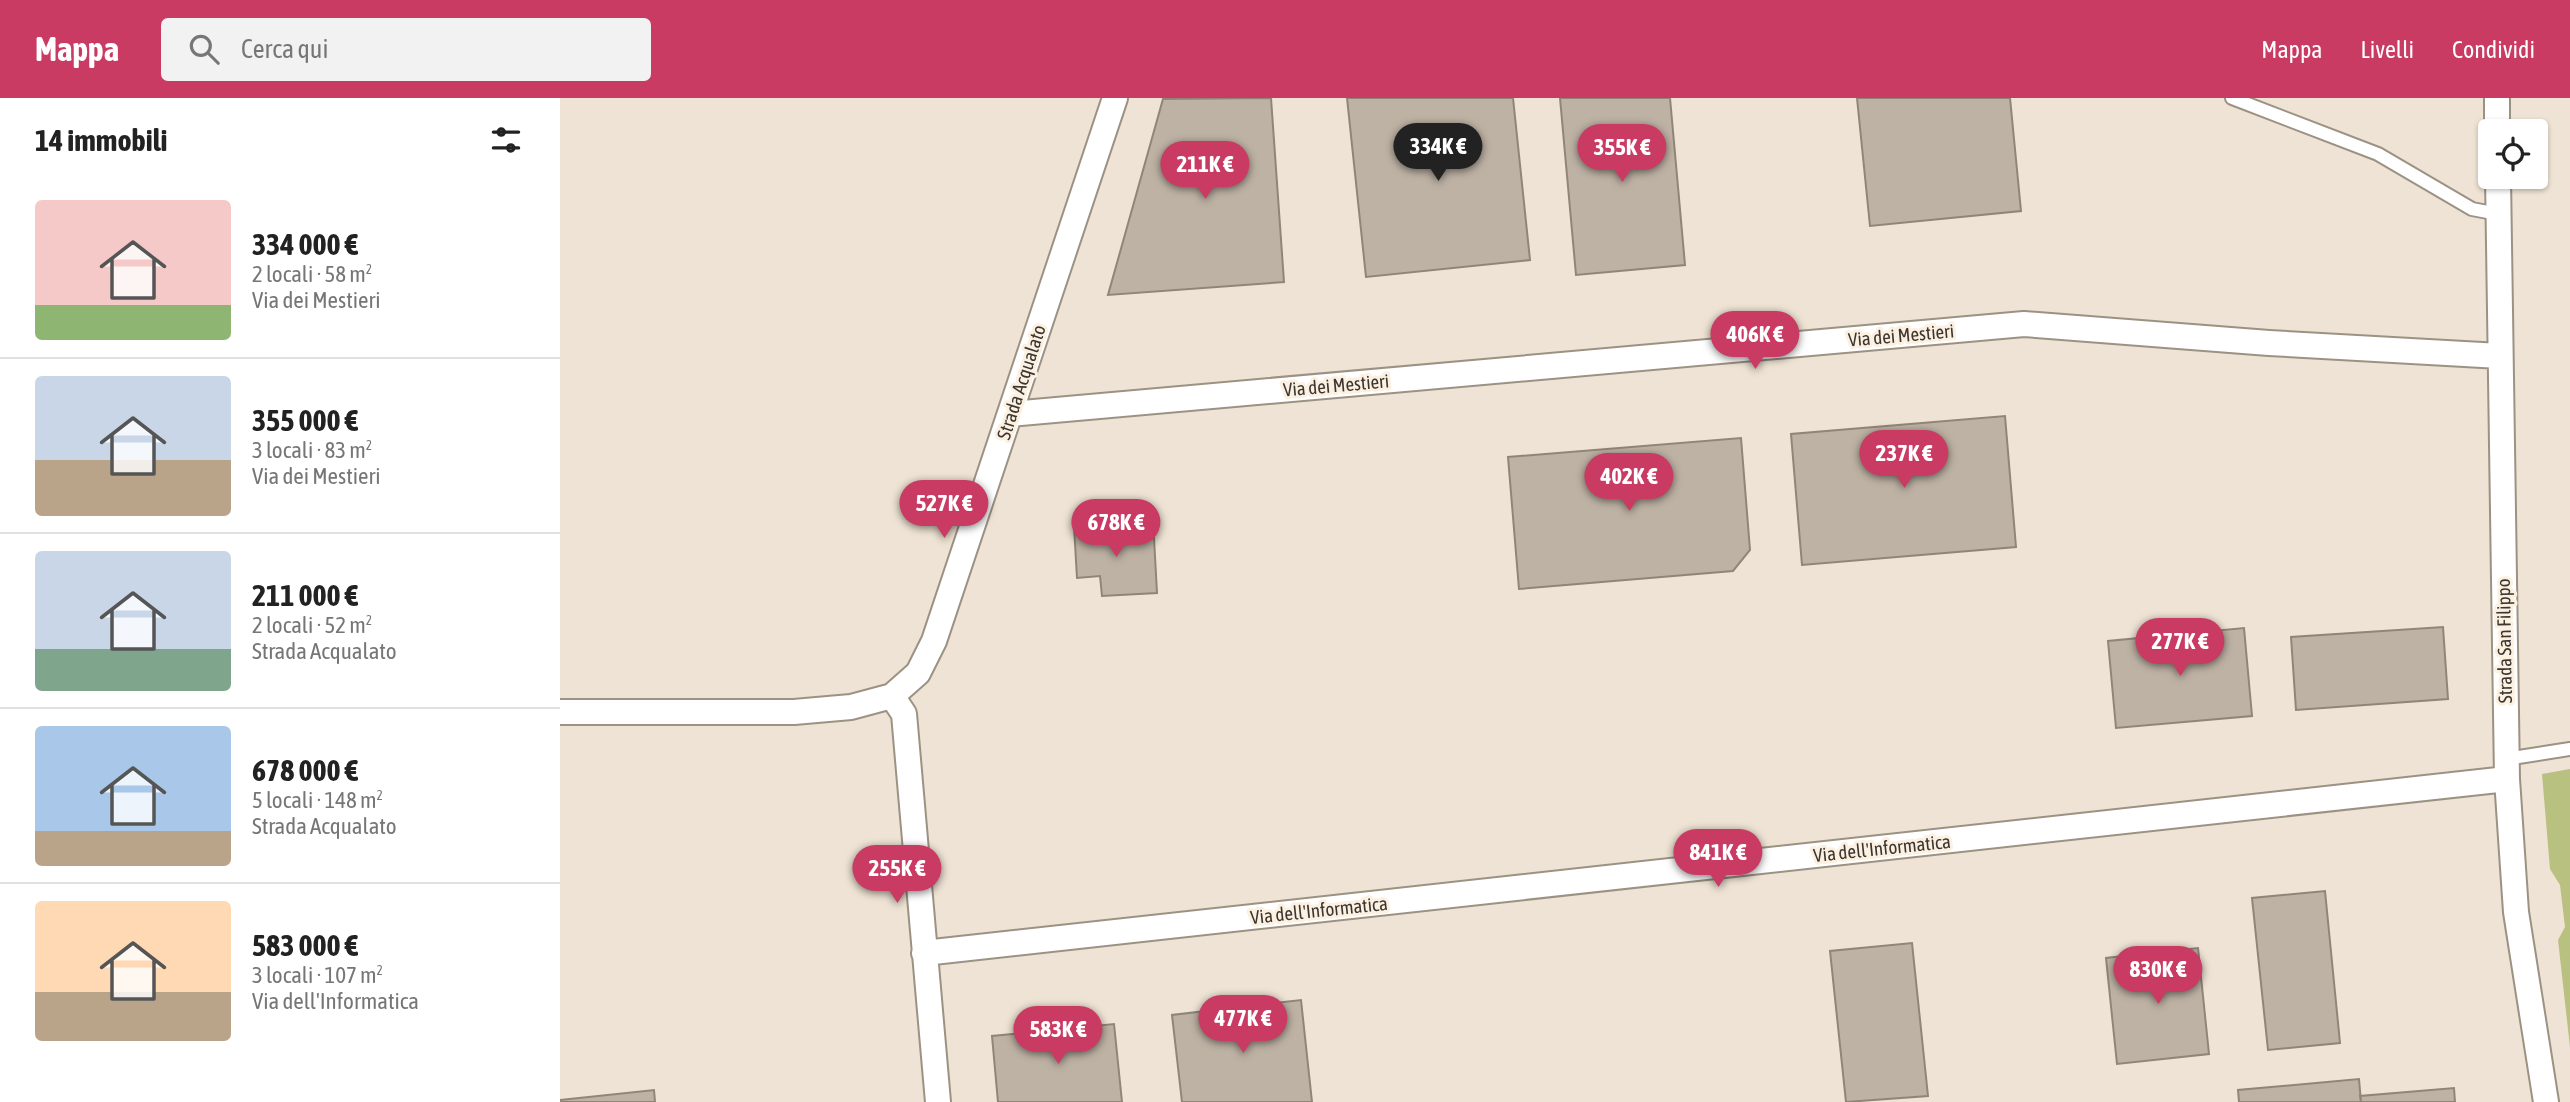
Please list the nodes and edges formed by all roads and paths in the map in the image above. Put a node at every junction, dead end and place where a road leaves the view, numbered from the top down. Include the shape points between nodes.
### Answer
1 (1115, 98) edge
2 (2232, 98) edge
3 (2497, 98) edge
4 (2497, 119) edge
5 (2498, 189) edge
6 (2498, 214) junction
7 (2500, 356) junction
8 (1010, 414) junction
9 (892, 696) junction
10 (560, 712) edge
11 (2570, 749) edge
12 (2506, 769) junction
13 (924, 953) junction
14 (938, 1102) edge
15 (2546, 1102) edge

1 - 8 street, Strada Acqualato
2 - 6 lane via 2378,154 2472,209
3 - 4 street
5 - 6 street, Strada San Filippo
6 - 7 street, Strada San Filippo
7 - 8 street, Via dei Mestieri via 2024,324
7 - 12 street, Strada San Filippo
8 - 9 street, Strada Acqualato via 934,641 918,673
9 - 10 street, Strada Acqualato via 851,707 794,712
9 - 13 street via 904,714
11 - 12 lane
12 - 13 street, Via dell'Informatica
12 - 15 street, Strada San Filippo via 2516,912
13 - 14 street

